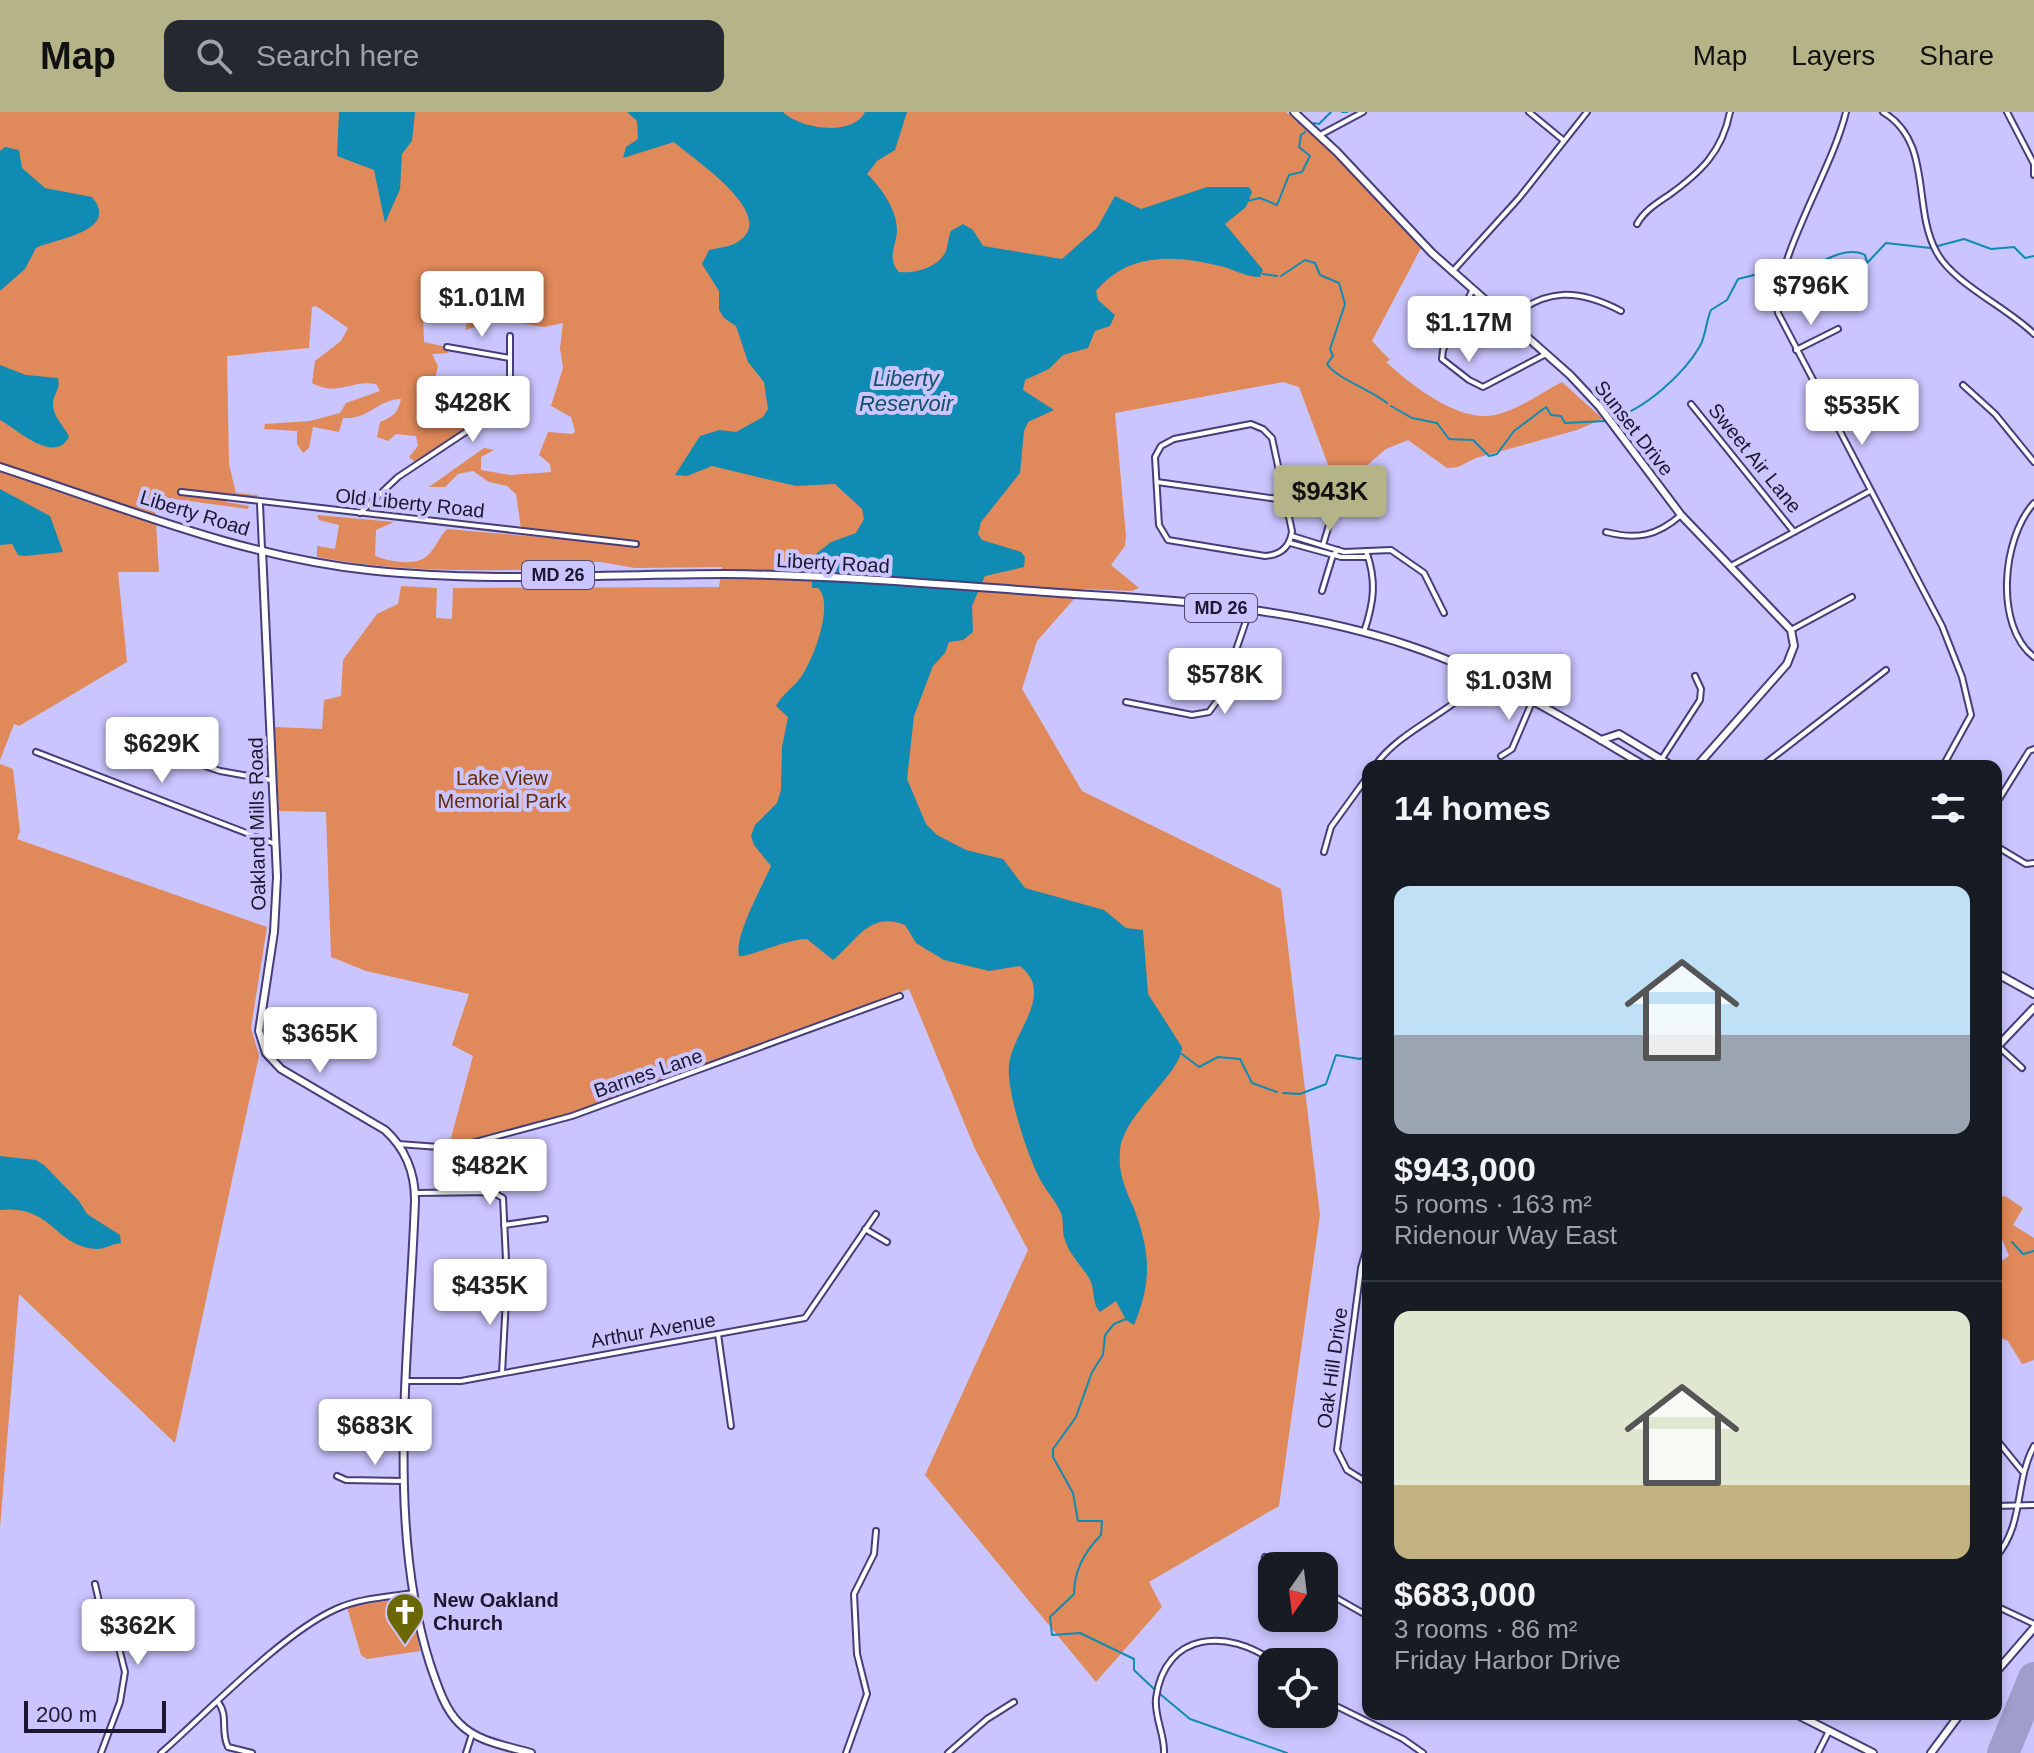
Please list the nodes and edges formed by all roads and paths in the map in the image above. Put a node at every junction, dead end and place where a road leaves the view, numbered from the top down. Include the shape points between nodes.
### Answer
1 (1294, 112) edge
2 (1363, 112) edge
3 (1529, 112) edge
4 (1587, 112) edge
5 (1730, 112) edge
6 (1846, 112) edge
7 (1883, 112) edge
8 (2007, 112) edge
9 (1320, 135) junction
10 (1563, 140) junction
11 (2034, 165) edge
12 (2034, 175) edge
13 (1637, 224) dead end
14 (1451, 272) junction
15 (1472, 291) junction
16 (1621, 311) dead end
17 (1509, 320) junction
18 (1838, 329) dead end
19 (2034, 334) edge
20 (510, 336) dead end
21 (447, 347) dead end
22 (1796, 350) junction
23 (1546, 354) junction
24 (510, 358) junction
25 (1963, 385) dead end
26 (1691, 404) dead end
27 (2034, 462) edge
28 (0, 467) edge
29 (1157, 482) junction
30 (1870, 491) junction
31 (181, 492) dead end
32 (1285, 500) junction
33 (1336, 502) dead end
34 (2034, 503) edge
35 (260, 504) junction
36 (360, 513) junction
37 (1681, 515) junction
38 (1606, 532) dead end
39 (1794, 532) junction
40 (1292, 536) junction
41 (1290, 543) junction
42 (636, 544) dead end
43 (1322, 549) junction
44 (262, 550) junction
45 (1338, 550) junction
46 (1367, 554) junction
47 (1333, 555) junction
48 (1731, 567) junction
49 (1322, 591) dead end
50 (1852, 597) dead end
51 (1249, 612) junction
52 (1444, 613) dead end
53 (1791, 630) junction
54 (1364, 632) junction
55 (2034, 657) edge
56 (1886, 670) dead end
57 (1482, 674) junction
58 (1695, 676) dead end
59 (1533, 700) junction
60 (1126, 702) dead end
61 (1601, 740) junction
62 (141, 744) dead end
63 (2034, 749) edge
64 (36, 752) dead end
65 (1501, 756) dead end
66 (1380, 760) edge
67 (1635, 760) edge
68 (1661, 760) joint
69 (1702, 760) edge
70 (1770, 760) edge
71 (1947, 760) edge
72 (274, 780) junction
73 (1362, 784) edge
74 (2002, 794) edge
75 (277, 845) junction
76 (2002, 850) edge
77 (1324, 852) dead end
78 (2034, 863) edge
79 (2002, 976) edge
80 (2034, 994) edge
81 (900, 996) dead end
82 (2034, 1008) edge
83 (2002, 1042) edge
84 (2002, 1051) edge
85 (2022, 1068) dead end
86 (398, 1144) junction
87 (415, 1193) junction
88 (876, 1214) dead end
89 (545, 1219) dead end
90 (504, 1225) junction
91 (865, 1229) junction
92 (887, 1242) dead end
93 (1362, 1264) edge
94 (718, 1334) junction
95 (502, 1374) junction
96 (408, 1381) junction
97 (731, 1426) dead end
98 (2002, 1446) edge
99 (2034, 1446) edge
100 (2022, 1471) junction
101 (337, 1476) dead end
102 (1362, 1479) edge
103 (404, 1481) junction
104 (2034, 1505) edge
105 (2002, 1506) edge
106 (2021, 1506) junction
107 (876, 1531) dead end
108 (2002, 1547) edge
109 (95, 1584) dead end
110 (414, 1593) junction
111 (1338, 1599) edge
112 (2002, 1609) edge
113 (1362, 1613) edge
114 (2034, 1626) edge
115 (1258, 1652) edge
116 (2002, 1665) edge
117 (218, 1702) junction
118 (1014, 1702) dead end
119 (1338, 1707) edge
120 (1362, 1719) edge
121 (1364, 1720) edge
122 (1808, 1720) edge
123 (1956, 1720) edge
124 (1368, 1722) joint
125 (1829, 1731) junction
126 (472, 1734) junction
127 (101, 1753) edge
128 (161, 1753) edge
129 (252, 1753) edge
130 (466, 1753) edge
131 (531, 1753) edge
132 (846, 1753) edge
133 (948, 1753) edge
134 (1164, 1753) edge
135 (1423, 1753) edge
136 (1818, 1753) edge
137 (1873, 1753) edge
138 (1931, 1753) edge

1 - 9 street, Sunset Drive
2 - 9 street
3 - 10 street
4 - 10 street
5 - 13 street via 1723,138 1705,167
6 - 22 street via 1778,292 1778,313
7 - 19 street via 1900,126 1914,152 1930,237 1941,260
8 - 11 street
9 - 14 street, Sunset Drive
10 - 14 street
11 - 12 street
14 - 15 street, Sunset Drive
15 - 17 street, Sunset Drive
15 - 23 street via 1443,350 1448,366 1483,387
16 - 17 street via 1592,299 1551,295
17 - 23 street, Sunset Drive
18 - 22 street
20 - 24 street
21 - 24 street
22 - 30 street
23 - 37 street, Sunset Drive via 1599,406
24 - 36 street via 510,382 499,410 398,477
25 - 27 street
26 - 39 street, Sweet Air Lane
28 - 44 street, Liberty Road / MD 26
29 - 32 street
29 - 32 street via 1155,457 1167,441 1251,424 1272,438
29 - 41 street via 1159,525 1174,542 1265,556
30 - 39 street
30 - 71 street via 1942,626 1969,700 1969,722
31 - 35 street, Old Liberty Road
32 - 40 street
33 - 43 street
34 - 55 street via 2016,534 2009,572 2013,626
35 - 36 street, Old Liberty Road
35 - 44 street, Oakland Mills Road
36 - 42 street, Old Liberty Road
37 - 38 street via 1647,536
37 - 48 street, Sunset Drive
39 - 48 street
40 - 41 street
40 - 43 street
41 - 43 street
43 - 45 street
43 - 47 street
44 - 51 street, Liberty Road / MD 26 via 344,567 418,574 780,576 1136,598
44 - 72 street, Oakland Mills Road
45 - 46 street
45 - 47 street
46 - 47 street
46 - 52 street via 1391,550 1416,567 1432,584
46 - 54 street via 1374,596
47 - 49 street
48 - 53 street, Sunset Drive
50 - 53 street
51 - 54 street, Liberty Road / MD 26
51 - 60 street via 1220,697 1209,712 1192,715
53 - 69 street via 1794,646 1787,664
54 - 57 street, Liberty Road / MD 26
56 - 70 street
57 - 59 street, Liberty Road / MD 26
57 - 66 street via 1463,694 1396,741
58 - 68 street via 1700,700
59 - 61 street, Liberty Road / MD 26
59 - 65 street via 1514,744
61 - 67 street, Liberty Road / MD 26
61 - 68 street via 1616,733
62 - 72 street via 213,769
63 - 74 street
64 - 75 street
72 - 75 street, Oakland Mills Road
73 - 77 street via 1331,827
75 - 86 street, Oakland Mills Road via 275,923 259,1022 264,1049 281,1069 374,1123
76 - 78 street via 2026,864
79 - 80 street
81 - 86 street, Barnes Lane via 572,1116 453,1148
82 - 83 street
84 - 85 street
86 - 87 street, Oakland Mills Road
87 - 90 street via 499,1194
87 - 96 street, Oakland Mills Road
88 - 91 street
89 - 90 street
90 - 95 street
91 - 92 street
91 - 94 street, Arthur Avenue via 807,1315
93 - 102 street, Oak Hill Drive via 1337,1450 1347,1470
94 - 95 street, Arthur Avenue
94 - 97 street
95 - 96 street, Arthur Avenue via 452,1383
96 - 103 street, Oakland Mills Road
98 - 100 street
99 - 100 street
100 - 106 street
101 - 103 street
103 - 110 street, Oakland Mills Road
104 - 106 street
105 - 106 street
106 - 108 street
107 - 132 street via 874,1554 854,1590 857,1654 867,1694
109 - 127 street via 125,1672
110 - 117 street via 330,1612
110 - 126 street, Oakland Mills Road via 440,1692 453,1716
111 - 113 street
112 - 114 street
114 - 116 street
115 - 134 street via 1245,1644 1206,1640 1166,1666 1156,1700
117 - 128 street
117 - 129 street via 225,1713 228,1747
118 - 133 street
119 - 120 street
121 - 124 street
122 - 125 street
123 - 138 street
124 - 135 street
125 - 136 street
125 - 137 street
126 - 130 street
126 - 131 street

